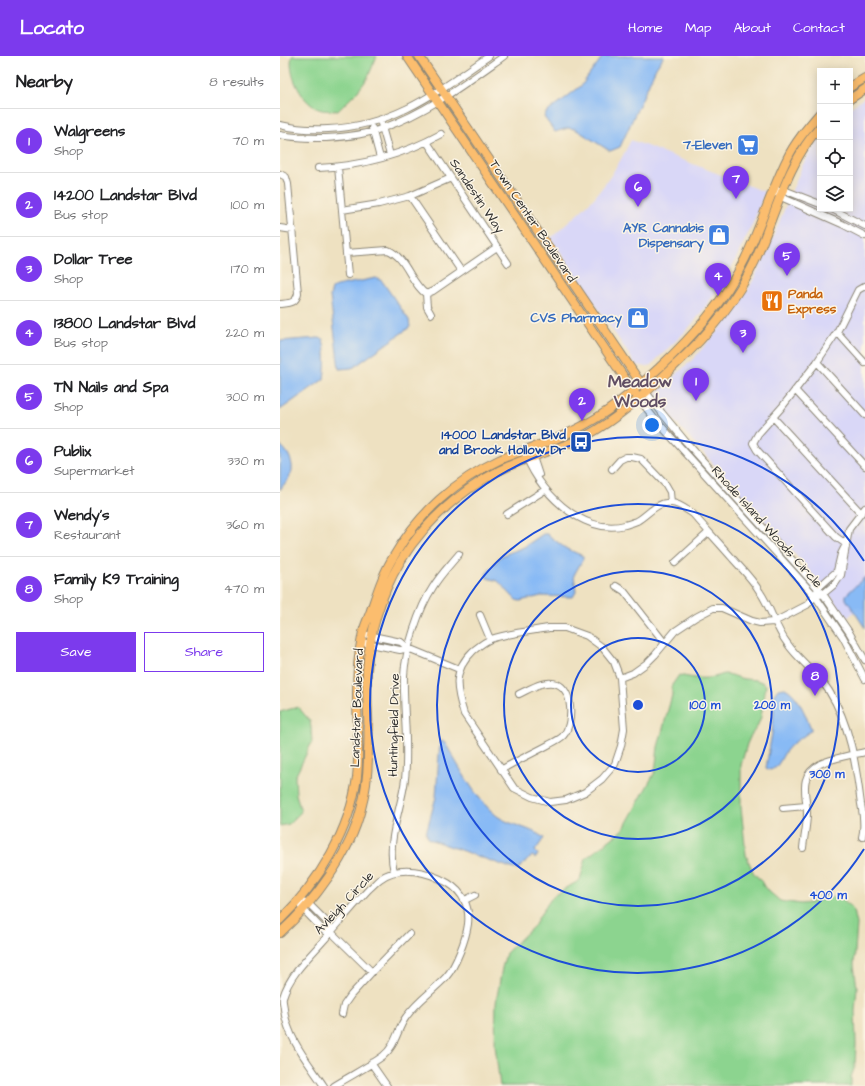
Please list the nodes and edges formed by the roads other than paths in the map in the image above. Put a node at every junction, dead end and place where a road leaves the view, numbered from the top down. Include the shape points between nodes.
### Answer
1 (407, 56) edge
2 (420, 56) edge
3 (489, 56) edge
4 (504, 56) edge
5 (865, 78) edge
6 (853, 85) edge
7 (865, 89) edge
8 (444, 92) junction
9 (853, 97) edge
10 (435, 98) junction
11 (817, 117) edge
12 (380, 120) junction
13 (370, 123) junction
14 (280, 125) edge
15 (382, 129) junction
16 (817, 130) edge
17 (373, 131) junction
18 (441, 134) dead end
19 (280, 135) edge
20 (427, 142) junction
21 (390, 155) junction
22 (380, 158) junction
23 (338, 167) junction
24 (318, 168) dead end
25 (280, 174) edge
26 (451, 178) junction
27 (773, 190) junction
28 (782, 194) junction
29 (410, 196) junction
30 (817, 203) edge
31 (342, 210) junction
32 (838, 212) edge
33 (865, 226) edge
34 (280, 228) edge
35 (292, 230) junction
36 (865, 236) edge
37 (497, 247) junction
38 (346, 253) junction
39 (555, 257) junction
40 (546, 262) junction
41 (508, 263) dead end
42 (461, 271) junction
43 (348, 275) dead end
44 (865, 286) edge
45 (426, 294) junction
46 (280, 304) edge
47 (431, 314) dead end
48 (837, 332) junction
49 (817, 362) junction
50 (865, 363) edge
51 (641, 384) junction
52 (795, 390) junction
53 (633, 391) junction
54 (646, 392) junction
55 (639, 399) junction
56 (865, 414) edge
57 (773, 417) junction
58 (527, 449) junction
59 (530, 458) junction
60 (865, 466) edge
61 (612, 469) dead end
62 (545, 490) junction
63 (671, 503) junction
64 (863, 511) edge
65 (507, 514) dead end
66 (709, 532) junction
67 (846, 544) junction
68 (459, 554) dead end
69 (675, 563) dead end
70 (616, 586) dead end
71 (818, 588) junction
72 (823, 594) junction
73 (815, 596) junction
74 (480, 615) dead end
75 (774, 622) junction
76 (362, 634) junction
77 (490, 639) junction
78 (372, 640) junction
79 (361, 642) junction
80 (664, 642) junction
81 (408, 648) junction
82 (865, 660) edge
83 (459, 669) junction
84 (864, 676) edge
85 (620, 678) junction
86 (519, 694) dead end
87 (865, 752) edge
88 (853, 755) junction
89 (501, 770) junction
90 (806, 806) junction
91 (783, 808) dead end
92 (862, 837) dead end
93 (803, 848) dead end
94 (394, 872) junction
95 (475, 895) dead end
96 (465, 900) junction
97 (298, 901) junction
98 (306, 907) junction
99 (280, 920) edge
100 (331, 932) junction
101 (280, 933) edge
102 (409, 934) dead end
103 (372, 972) junction
104 (281, 998) edge
105 (342, 1014) dead end
106 (371, 1063) junction
107 (324, 1086) edge
108 (334, 1086) edge
109 (387, 1086) edge

1 - 10 main road, Town Center Boulevard
2 - 8 main road, Town Center Boulevard
3 - 8 street
4 - 8 street
5 - 6 main road
7 - 9 main road
8 - 10 street
8 - 39 main road, Town Center Boulevard
10 - 12 street
10 - 15 street via 407,118
10 - 40 main road, Town Center Boulevard
11 - 27 main road, Landstar Boulevard via 788,157
12 - 13 street
12 - 15 street
13 - 14 street via 316,130
13 - 17 street
15 - 17 street
15 - 21 street
16 - 28 main road, Landstar Boulevard via 796,162
17 - 19 street via 346,137 305,138
17 - 22 street
18 - 20 street
20 - 21 street
20 - 26 street, Sandestin Way
21 - 22 street
22 - 23 street
23 - 24 street
23 - 31 street
25 - 35 street via 286,177 288,184
26 - 29 street
26 - 37 street, Sandestin Way
27 - 28 street
27 - 51 main road, Landstar Boulevard via 754,240 724,295 697,330
28 - 30 street
28 - 36 street
28 - 54 main road, Landstar Boulevard via 753,265 733,301 705,336
29 - 31 street
29 - 42 street
31 - 38 street
32 - 33 street
34 - 35 street
35 - 46 street via 298,293 297,299 293,302
37 - 41 street, Sandestin Way
37 - 42 street
38 - 43 street
38 - 45 street via 388,250 394,252
39 - 40 street
39 - 51 main road, Town Center Boulevard
40 - 53 main road, Town Center Boulevard
42 - 45 street
44 - 48 street via 858,290
45 - 47 street via 426,307
48 - 49 street
48 - 50 street
49 - 52 street
49 - 56 street
51 - 53 main road, Landstar Boulevard
51 - 54 main road, Town Center Boulevard
52 - 57 street
52 - 60 street
53 - 55 main road, Town Center Boulevard
53 - 58 main road, Landstar Boulevard via 579,428
54 - 55 main road, Landstar Boulevard
54 - 71 street, Rhode Island Woods Circle via 686,442
55 - 59 main road, Landstar Boulevard via 585,436
55 - 73 street, Rhode Island Woods Circle
57 - 64 street
57 - 67 street via 758,434 754,443 757,450 836,537
58 - 59 street
58 - 76 main road, Landstar Boulevard via 481,469 462,481 408,532 379,586
59 - 62 street
59 - 78 main road, Landstar Boulevard via 491,474 466,491 438,514 416,538 386,590 376,617
61 - 63 street via 620,460 632,457 641,459 666,485
62 - 63 street via 580,518 609,527 637,521 659,505
62 - 65 street
63 - 66 street via 693,514
64 - 67 street via 850,529
66 - 69 street
66 - 75 street via 751,579
67 - 71 street via 837,571
67 - 72 street via 841,575 836,584
68 - 81 street, Huntingfield Drive via 432,588
70 - 80 street via 624,591
71 - 72 street, Rhode Island Woods Circle
71 - 73 street
72 - 73 street
72 - 82 street, Rhode Island Woods Circle
73 - 75 street via 807,605
73 - 84 street, Rhode Island Woods Circle via 843,636
74 - 77 street
75 - 80 street via 752,622 722,608 713,608 675,631
75 - 88 street via 794,653 818,675 829,691 840,712
76 - 78 street
76 - 79 main road, Landstar Boulevard
77 - 83 street via 472,651
77 - 85 street via 549,628 565,628 587,636 602,647 614,662
78 - 79 street
78 - 81 street via 400,650
78 - 98 main road, Landstar Boulevard via 367,668 368,752 361,810 353,834 339,861
79 - 97 main road, Landstar Boulevard via 358,674 359,751 352,800 330,857
80 - 85 street via 647,663
81 - 83 street
81 - 94 street, Huntingfield Drive via 404,675 405,780 391,843
83 - 89 street via 459,701 464,714
85 - 89 street via 624,729 621,746 616,764 602,779 585,792 566,800 550,802 532,798 514,788
86 - 89 street via 537,685 549,682 558,684 568,697 568,729 563,737
87 - 88 street
88 - 90 street via 825,762 812,770 805,784
88 - 92 street via 864,826
90 - 91 street
90 - 93 street
94 - 96 street, Avleigh Circle via 412,870 440,878 455,887
94 - 100 street, Avleigh Circle via 380,878
95 - 96 street
96 - 106 street via 468,925 454,964 446,976 404,1019 391,1047
97 - 98 street
97 - 99 main road, Landstar Boulevard
98 - 100 street via 324,931
98 - 101 main road, Landstar Boulevard
100 - 103 street
100 - 104 street, Avleigh Circle via 302,964
102 - 103 street
103 - 105 street via 344,1005
104 - 107 street, Avleigh Circle via 288,1028
106 - 108 street
106 - 109 street

